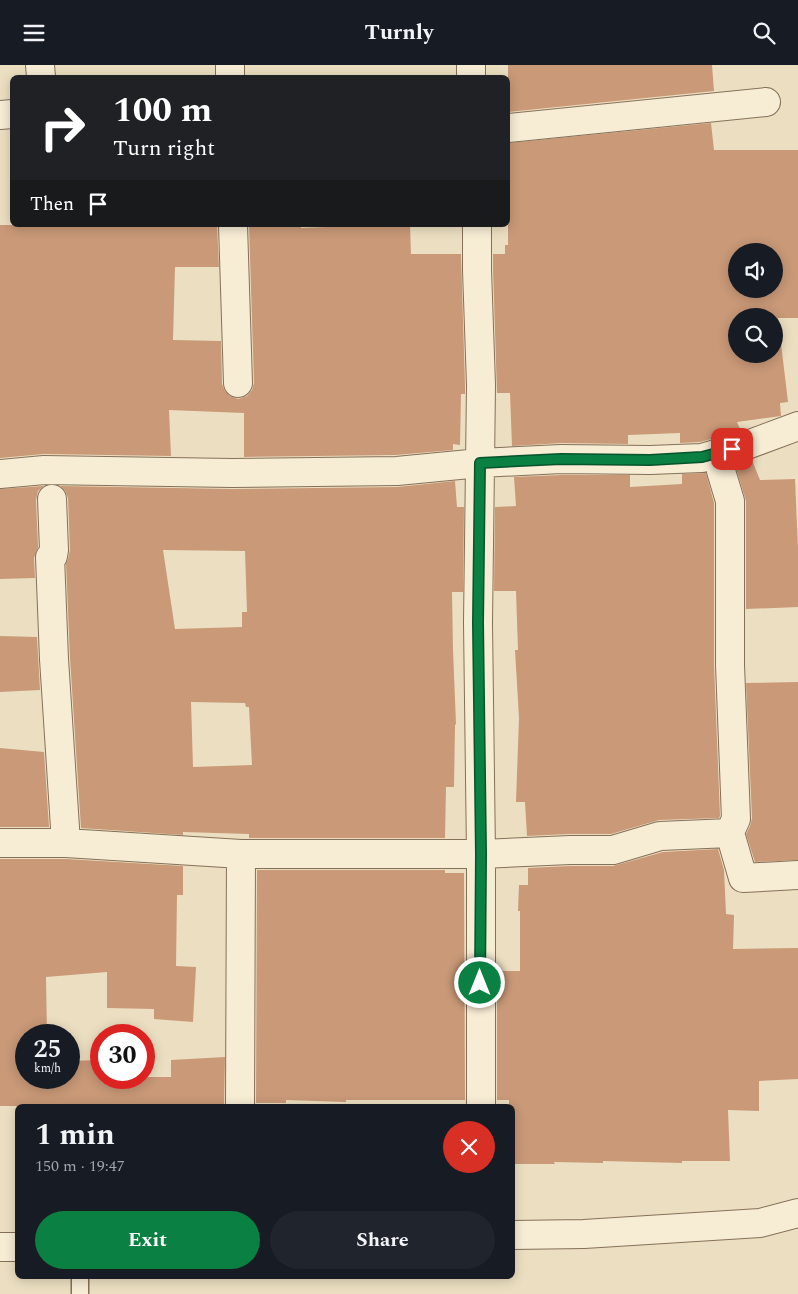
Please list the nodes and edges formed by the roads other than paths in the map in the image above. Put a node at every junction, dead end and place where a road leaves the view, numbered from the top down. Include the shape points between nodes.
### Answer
1 (766, 101) dead end
2 (510, 128) edge
3 (233, 227) edge
4 (477, 227) edge
5 (238, 383) dead end
6 (798, 426) edge
7 (480, 463) junction
8 (721, 471) dead end
9 (0, 474) edge
10 (52, 499) dead end
11 (729, 834) junction
12 (0, 843) edge
13 (66, 843) junction
14 (241, 854) junction
15 (481, 854) junction
16 (798, 875) edge
17 (240, 1104) edge
18 (481, 1104) edge
19 (798, 1213) edge
20 (515, 1235) edge
21 (0, 1247) edge
22 (15, 1247) edge
23 (80, 1279) edge
24 (80, 1294) edge

1 - 2 street
3 - 5 street
4 - 7 street
6 - 7 street via 702,457
7 - 9 street via 397,471 44,470
7 - 15 street
8 - 11 street via 730,501 730,665 736,819
10 - 13 street via 54,550 53,557 50,557 54,659
11 - 15 street via 660,836 613,850
11 - 16 street via 743,878
12 - 13 street
13 - 14 street
14 - 15 street
14 - 17 street
15 - 18 street
19 - 20 street via 760,1223
21 - 22 street
23 - 24 lane

